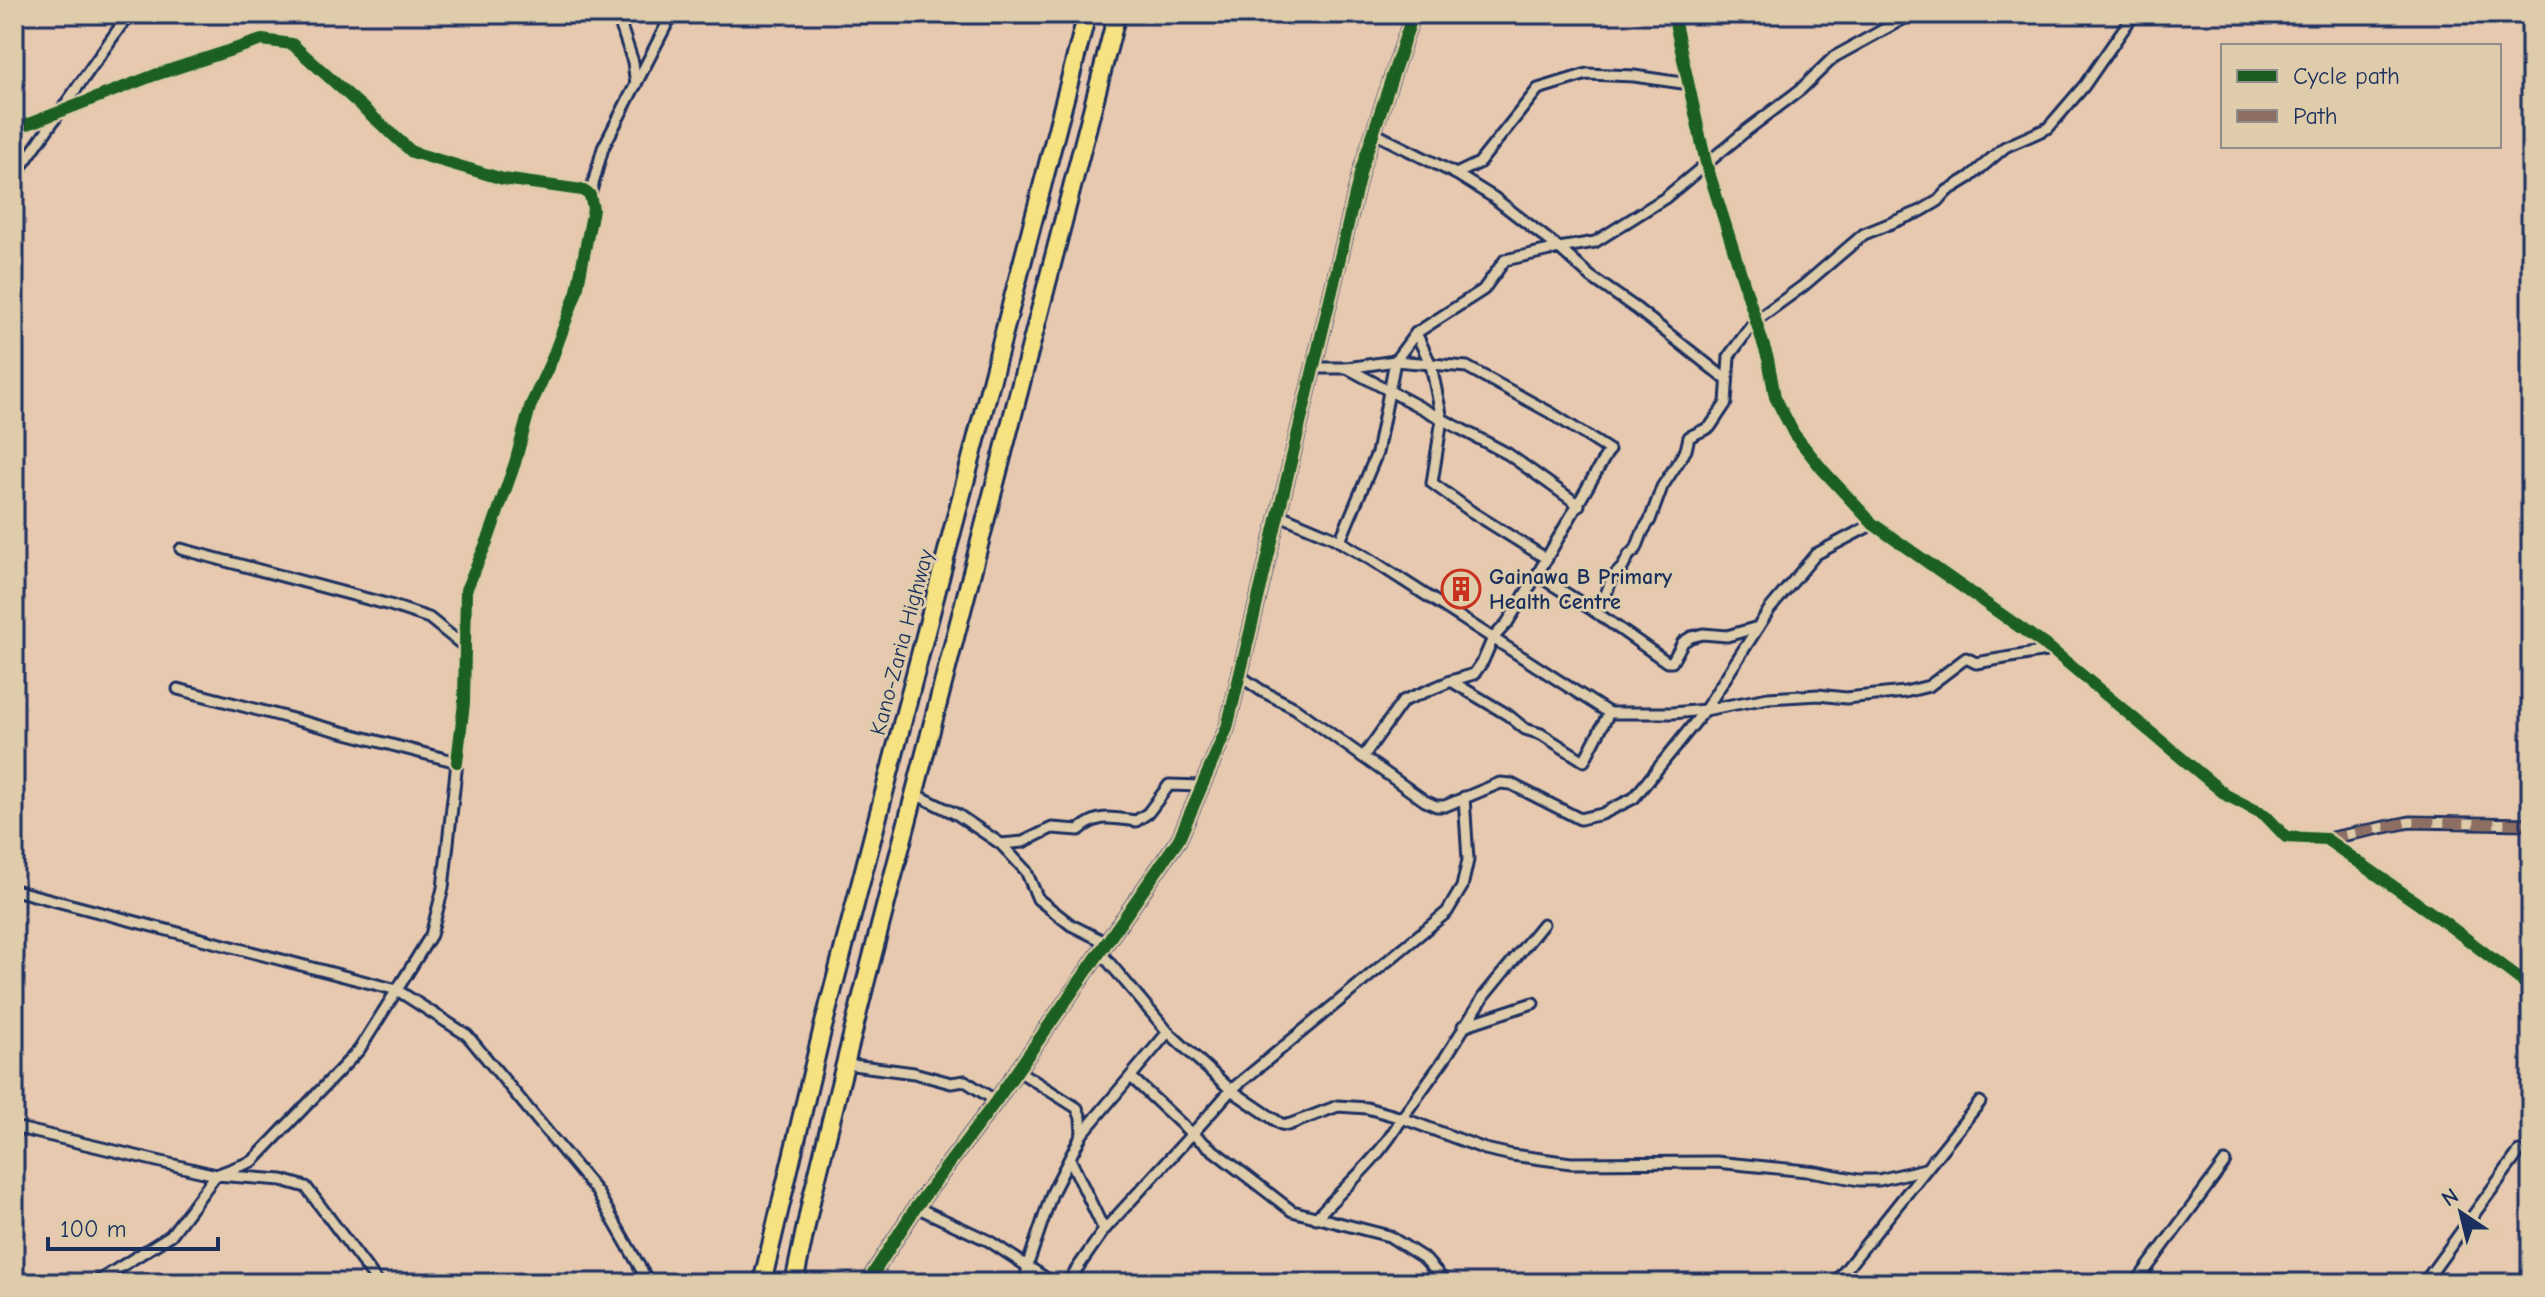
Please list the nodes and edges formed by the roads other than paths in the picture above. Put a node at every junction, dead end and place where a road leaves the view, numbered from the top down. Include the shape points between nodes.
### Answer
1 (129, 14) edge
2 (617, 14) edge
3 (672, 14) edge
4 (1087, 14) edge
5 (1117, 14) edge
6 (1413, 14) edge
7 (1673, 14) edge
8 (1912, 14) edge
9 (2134, 14) edge
10 (1689, 84) junction
11 (636, 85) junction
12 (61, 111) junction
13 (14, 132) edge
14 (1374, 133) junction
15 (1706, 163) junction
16 (1456, 174) junction
17 (14, 177) edge
18 (590, 195) junction
19 (1559, 248) junction
20 (1755, 321) junction
21 (1416, 333) junction
22 (1395, 361) junction
23 (1431, 365) junction
24 (1315, 368) junction
25 (1347, 368) junction
26 (1727, 380) junction
27 (1390, 391) junction
28 (1442, 419) junction
29 (1579, 505) junction
30 (1280, 515) junction
31 (1873, 524) junction
32 (1340, 541) junction
33 (181, 549) dead end
34 (1547, 559) junction
35 (1537, 575) junction
36 (1594, 611) junction
37 (1758, 627) junction
38 (1493, 638) junction
39 (465, 647) junction
40 (2052, 650) junction
41 (1240, 676) junction
42 (1451, 681) junction
43 (178, 689) dead end
44 (1705, 710) junction
45 (1609, 713) junction
46 (1363, 757) junction
47 (457, 762) junction
48 (1202, 786) junction
49 (915, 794) junction
50 (1464, 797) junction
51 (2531, 824) edge
52 (2326, 839) junction
53 (1001, 844) junction
54 (14, 890) edge
55 (1543, 924) dead end
56 (1104, 948) junction
57 (2531, 988) edge
58 (397, 990) junction
59 (1533, 1003) dead end
60 (1463, 1026) junction
61 (1168, 1032) junction
62 (845, 1064) junction
63 (1017, 1070) junction
64 (1131, 1077) junction
65 (1231, 1090) junction
66 (996, 1101) junction
67 (1980, 1102) dead end
68 (1402, 1118) junction
69 (14, 1127) edge
70 (1082, 1134) junction
71 (1192, 1134) junction
72 (2519, 1152) dead end
73 (1070, 1159) junction
74 (2225, 1162) dead end
75 (1925, 1169) junction
76 (216, 1175) junction
77 (916, 1207) junction
78 (1316, 1218) junction
79 (1104, 1230) junction
80 (1027, 1267) junction
81 (95, 1283) edge
82 (378, 1283) edge
83 (649, 1283) edge
84 (762, 1283) edge
85 (794, 1283) edge
86 (867, 1283) edge
87 (1027, 1283) edge
88 (1053, 1283) edge
89 (1067, 1283) edge
90 (1446, 1283) edge
91 (1835, 1283) edge
92 (2136, 1283) edge
93 (2424, 1283) edge

1 - 12 street
2 - 11 street
3 - 11 street
4 - 84 highway, Kano-Zaria Highway via 822,1031
5 - 49 highway
6 - 14 street
7 - 10 street
8 - 15 street via 1834,57
9 - 20 street via 2048,128 2005,147 1921,211 1864,234
10 - 15 street
10 - 16 street via 1587,74 1538,89 1479,163
11 - 18 street via 603,148
12 - 13 street
12 - 17 street
12 - 18 street via 262,40 292,44 412,152 503,179
14 - 16 street
14 - 24 street
15 - 19 street via 1665,198 1595,242
15 - 20 street
16 - 19 street
18 - 39 street via 593,209 577,291 466,590
19 - 21 street via 1505,260 1483,290
19 - 26 street
20 - 26 street via 1729,356
20 - 31 street via 1775,397 1794,434
21 - 22 street
21 - 23 street
22 - 23 street
22 - 25 street
22 - 27 street
23 - 28 street
23 - 29 street via 1467,367 1609,450
24 - 25 street
24 - 30 street
25 - 27 street
26 - 36 street via 1726,403 1710,427 1689,437 1636,549
27 - 28 street
27 - 32 street via 1377,453
28 - 29 street via 1508,454
28 - 34 street via 1432,483
29 - 34 street
30 - 32 street
30 - 41 street
31 - 37 street via 1816,554
31 - 40 street
32 - 38 street
33 - 39 street via 429,618
34 - 35 street
35 - 36 street
35 - 38 street
36 - 37 street via 1667,662 1691,637 1727,636
37 - 44 street
38 - 42 street via 1474,674
38 - 45 street
39 - 47 street
40 - 44 street via 1976,663 1966,658 1929,686 1905,692 1768,698
40 - 52 street via 2226,795 2265,815 2286,837
41 - 46 street
41 - 48 street via 1227,728
42 - 45 street via 1584,761
42 - 46 street via 1403,701
43 - 47 street
44 - 45 street
44 - 50 street via 1634,798 1602,814 1580,819 1511,784
46 - 50 street via 1436,806
47 - 58 street via 443,888 431,935
48 - 53 street via 1169,785 1136,821 1091,819 1079,830 1052,828 1023,842
48 - 56 street via 1179,839
49 - 53 street
49 - 62 highway
50 - 65 street via 1468,860 1462,887 1447,912
51 - 52 street via 2410,822
52 - 57 street
53 - 56 street via 1026,871 1038,899
54 - 58 street
55 - 60 street
56 - 61 street
56 - 63 street
58 - 76 street via 359,1050 264,1150 253,1161
58 - 83 street via 467,1035 597,1192
59 - 60 street
60 - 68 street
61 - 64 street
61 - 65 street
62 - 66 street via 965,1081
62 - 85 highway
63 - 66 street
63 - 70 street via 1077,1108
64 - 70 street
64 - 71 street
65 - 68 street via 1281,1124 1338,1106
65 - 71 street
66 - 77 street
67 - 75 street
68 - 75 street via 1485,1149 1571,1163 1716,1162 1859,1180
68 - 78 street via 1371,1163
69 - 76 street
70 - 73 street
71 - 78 street via 1292,1211
71 - 79 street
72 - 93 street
73 - 79 street
73 - 80 street via 1052,1193
74 - 92 street
75 - 91 street
76 - 81 street via 171,1235
76 - 82 street via 306,1187
77 - 80 street via 979,1235
77 - 86 street
78 - 90 street via 1389,1236 1425,1259
79 - 89 street
80 - 87 street
80 - 88 street

